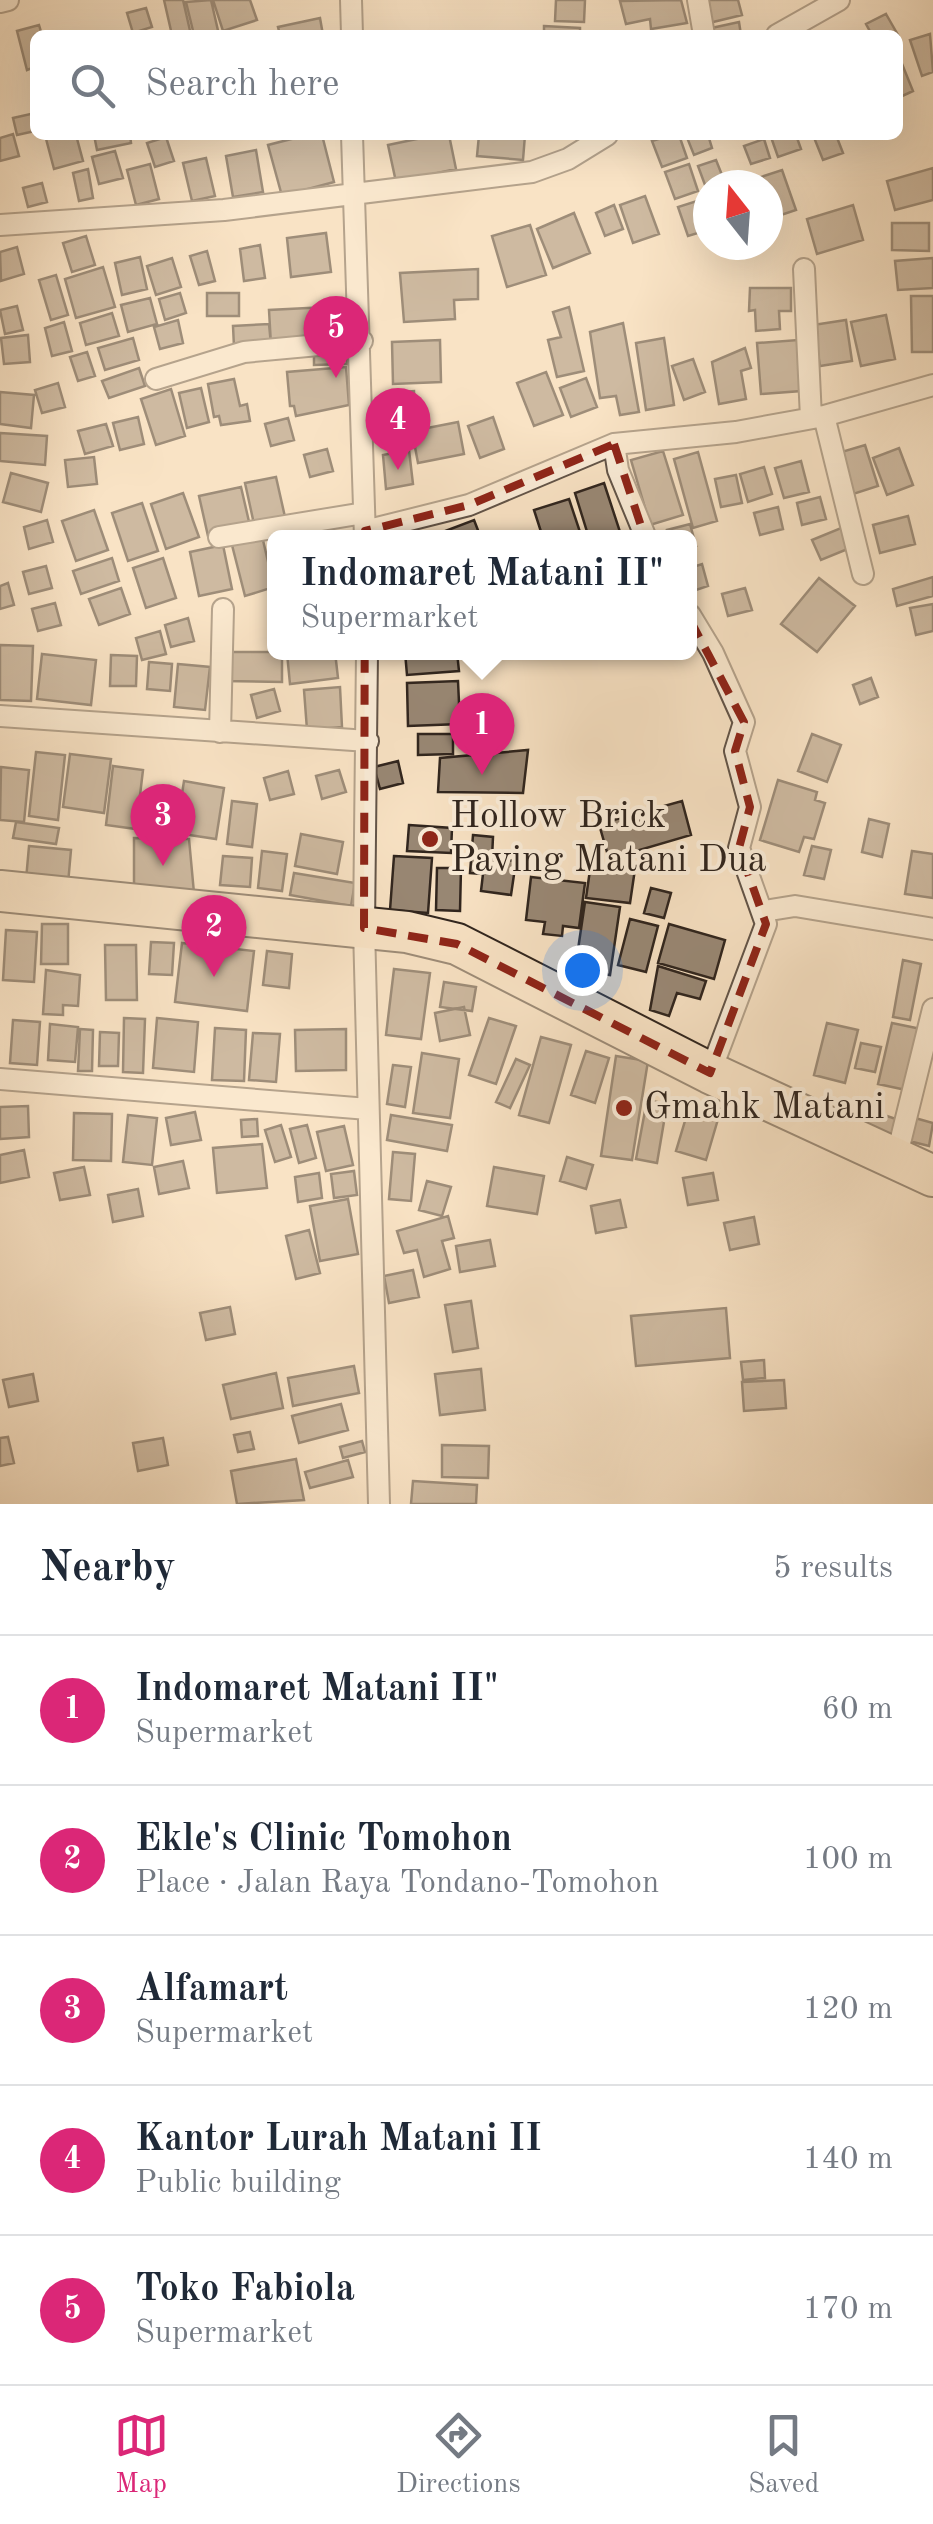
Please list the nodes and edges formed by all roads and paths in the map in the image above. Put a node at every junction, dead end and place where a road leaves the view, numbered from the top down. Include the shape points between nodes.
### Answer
1 (8, 0) edge
2 (351, 0) edge
3 (698, 0) edge
4 (838, 0) edge
5 (0, 2) edge
6 (352, 30) edge
7 (703, 30) edge
8 (786, 30) edge
9 (352, 140) edge
10 (599, 140) edge
11 (352, 194) junction
12 (0, 225) edge
13 (804, 269) dead end
14 (362, 341) junction
15 (156, 379) dead end
16 (933, 385) edge
17 (817, 417) junction
18 (614, 444) junction
19 (365, 527) edge
20 (321, 530) edge
21 (643, 530) edge
22 (267, 534) edge
23 (219, 537) dead end
24 (863, 574) dead end
25 (223, 609) dead end
26 (697, 626) edge
27 (367, 660) edge
28 (0, 716) edge
29 (220, 732) junction
30 (368, 741) junction
31 (0, 891) edge
32 (764, 912) junction
33 (364, 928) junction
34 (933, 929) edge
35 (933, 1008) edge
36 (710, 1072) junction
37 (0, 1079) edge
38 (368, 1109) junction
39 (896, 1158) junction
40 (933, 1176) edge
41 (379, 1504) edge

1 - 5 street
2 - 6 street
3 - 7 street
4 - 8 street
9 - 11 street
10 - 11 street via 532,172
11 - 12 street
11 - 14 street
13 - 17 street
14 - 15 street via 244,352
14 - 19 street
16 - 17 street
17 - 18 street
17 - 24 street
18 - 19 street via 469,505
18 - 21 street
19 - 20 street
22 - 23 street
25 - 29 street
26 - 32 street via 744,722 735,752 750,806 739,848
27 - 30 street
28 - 29 street
29 - 30 street
30 - 33 street
31 - 33 highway
32 - 34 street via 796,906
32 - 36 street via 766,924
33 - 36 highway via 456,944
33 - 38 street
35 - 39 street
36 - 39 highway
37 - 38 street
38 - 41 street
39 - 40 highway

